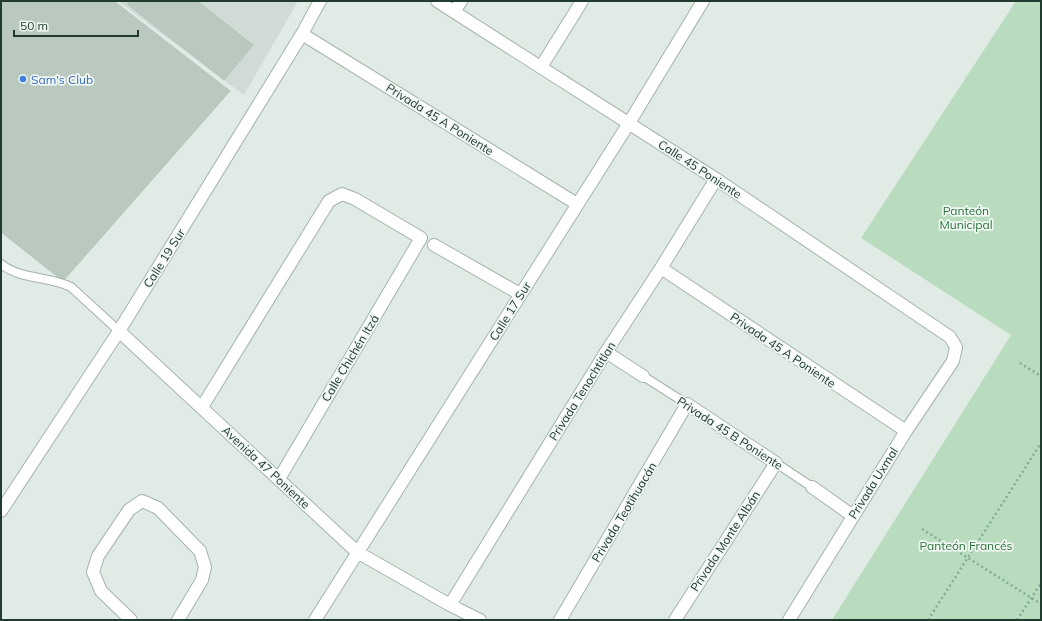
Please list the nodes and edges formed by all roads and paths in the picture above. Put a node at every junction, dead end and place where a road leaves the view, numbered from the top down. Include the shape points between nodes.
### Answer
1 (320, 1) edge
2 (437, 1) edge
3 (461, 1) edge
4 (582, 1) edge
5 (703, 1) edge
6 (454, 12) junction
7 (302, 34) junction
8 (541, 67) junction
9 (629, 123) junction
10 (716, 180) junction
11 (578, 204) junction
12 (434, 245) dead end
13 (2, 266) edge
14 (660, 268) junction
15 (520, 294) junction
16 (119, 331) junction
17 (956, 347) joint
18 (606, 352) junction
19 (1020, 363) dead end
20 (643, 376) joint
21 (1041, 376) edge
22 (688, 404) junction
23 (202, 407) junction
24 (906, 431) junction
25 (1041, 442) edge
26 (776, 463) junction
27 (279, 479) junction
28 (812, 486) joint
29 (1, 512) edge
30 (853, 516) junction
31 (922, 529) dead end
32 (357, 552) junction
33 (967, 558) junction
34 (1041, 583) edge
35 (1031, 598) junction
36 (1041, 604) edge
37 (450, 605) junction
38 (131, 620) edge
39 (178, 620) edge
40 (315, 620) edge
41 (480, 620) edge
42 (560, 620) edge
43 (674, 620) edge
44 (789, 620) edge
45 (928, 620) edge
46 (1017, 620) edge

1 - 7 street, Calle 19 Sur
2 - 6 street, Calle 45 Poniente
3 - 6 street
4 - 8 street
5 - 9 street, Calle 17 Sur
6 - 8 street, Calle 45 Poniente
7 - 11 street, Privada 45 A Poniente
7 - 16 street, Calle 19 Sur
8 - 9 street, Calle 45 Poniente
9 - 10 street, Calle 45 Poniente
9 - 11 street, Calle 17 Sur
10 - 14 street, Privada Tenochtitlan
10 - 17 street, Calle 45 Poniente via 950,337
11 - 15 street, Calle 17 Sur
12 - 15 street
13 - 16 lane, Avenida 47 Poniente via 21,274 71,287
14 - 18 street, Privada Tenochtitlan
14 - 24 street, Privada 45 A Poniente
15 - 32 street, Calle 17 Sur
16 - 23 street, Avenida 47 Poniente
16 - 29 street, Calle 19 Sur
17 - 24 street, Privada Uxmal via 953,361
18 - 20 street, Privada 45 B Poniente
18 - 37 street, Privada Tenochtitlan
19 - 21 path
20 - 22 lane, Privada 45 B Poniente
22 - 26 street, Privada 45 B Poniente
22 - 42 street, Privada Teotihuacán
23 - 27 street, Avenida 47 Poniente
23 - 27 street, Calle Chichén Itzá via 329,201 342,194 355,199 421,238
24 - 30 street, Privada Uxmal
25 - 33 path
26 - 28 lane, Privada 45 B Poniente
26 - 43 street, Privada Monte Albán
27 - 32 street, Avenida 47 Poniente
28 - 30 street, Privada 45 B Poniente
30 - 44 street, Privada Uxmal
31 - 33 path
32 - 37 street, Avenida 47 Poniente
32 - 40 street, Calle 17 Sur
33 - 35 path
33 - 45 path
34 - 35 path
35 - 36 path
35 - 46 path
37 - 41 street, Avenida 47 Poniente
38 - 39 street via 101,591 93,572 98,556 129,510 142,501 158,508 200,551 205,567 202,580

